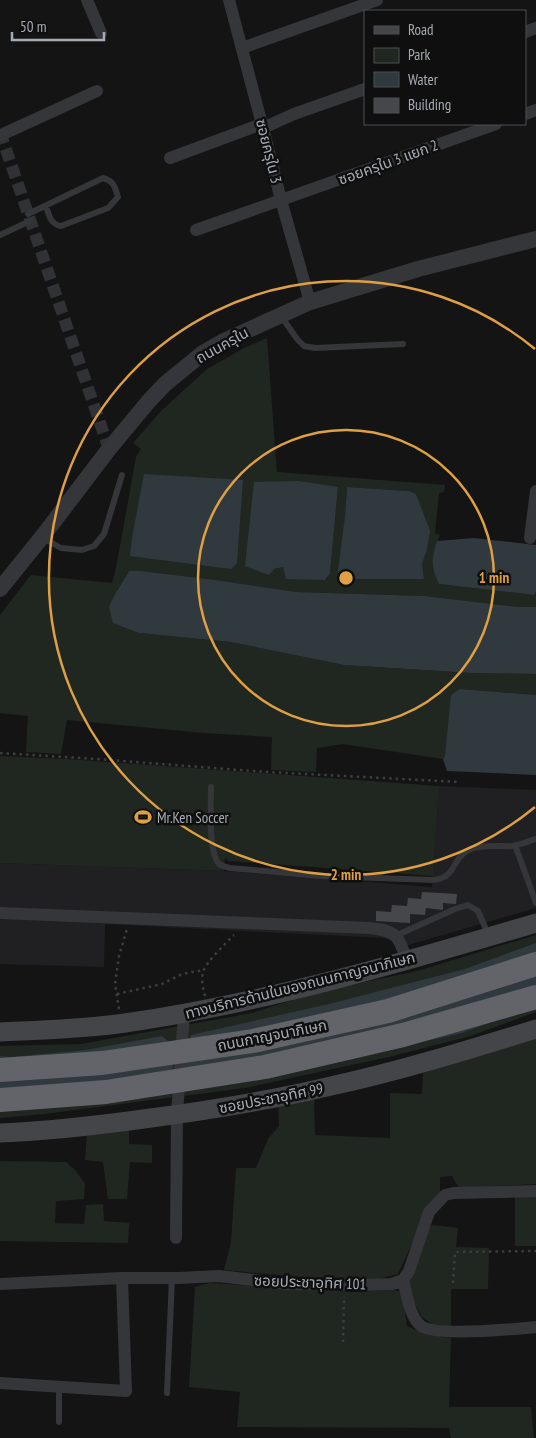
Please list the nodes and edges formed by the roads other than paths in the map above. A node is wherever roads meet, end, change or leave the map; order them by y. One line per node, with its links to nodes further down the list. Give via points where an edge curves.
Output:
1 (87, 0): 4 (street)
2 (229, 0): 5 (street, ซอยครุใน 3)
3 (377, 0): 5 (street)
4 (101, 33)
5 (242, 48): 9 (street, ซอยครุใน 3)
6 (364, 89): 9 (street)
7 (97, 91): 10 (street)
8 (493, 125): 12 (street, ซอยครุใน 3 แยก 2)
9 (263, 126): 11 (street); 12 (street, ซอยครุใน 3)
10 (1, 135)
11 (170, 158)
12 (281, 200): 14 (street, ซอยครุใน 3 แยก 2); 17 (street, ซอยครุใน 3)
13 (46, 206): 13 (lane, via 103,178 114,184 118,197 108,208 61,226 51,220); 15 (lane)
14 (196, 230)
15 (0, 236)
16 (536, 239): 17 (street, ถนนครุใน, via 418,269)
17 (310, 302): 18 (street, ถนนครุใน)
18 (280, 316): 19 (lane, via 304,346); 22 (street, ถนนครุใน, via 203,353 166,384 109,449)
19 (403, 344)
20 (122, 475): 22 (lane, via 104,534 94,546 82,550 61,548)
21 (536, 491): 23 (street)
22 (42, 537): 24 (street, ถนนครุใน)
23 (530, 538)
24 (0, 589)
25 (211, 787): 27 (lane, via 215,858 220,865 230,868 321,876 434,880 449,875 464,853 473,847)
26 (536, 839): 27 (lane)
27 (515, 845): 28 (lane)
28 (536, 903)
29 (0, 913): 31 (street, via 370,928 390,931)
30 (536, 922): 32 (main road, ทางบริการด้านในของถนนกาญจนาภิเษก)
31 (395, 936): 32 (lane, via 468,905 478,911); 33 (street)
32 (489, 936): 33 (main road, ทางบริการด้านในของถนนกาญจนาภิเษก)
33 (407, 961): 36 (main road, ทางบริการด้านในของถนนกาญจนาภิเษก, via 251,1001)
34 (536, 964): 39 (highway, ถนนกาญจนาภิเษก, bridge, via 388,1011 253,1041 102,1063)
35 (536, 996): 40 (highway, ถนนกาญจนาภิเษก, bridge, via 403,1035 265,1067 106,1092)
36 (184, 1014): 38 (main road, ทางบริการด้านในของถนนกาญจนาภิเษก, via 122,1024); 41 (street)
37 (536, 1029): 41 (main road, ซอยประชาอุทิศ 99, via 330,1087)
38 (0, 1032)
39 (0, 1070)
40 (0, 1100)
41 (177, 1114): 42 (main road, ซอยประชาอุทิศ 99); 44 (street)
42 (0, 1133)
43 (536, 1191): 47 (street, via 445,1195 429,1212)
44 (176, 1238)
45 (122, 1278): 46 (street, ซอยประชาอุทิศ 101); 48 (street, ซอยประชาอุทิศ 101); 51 (street, via 126,1391)
46 (172, 1278): 47 (street, ซอยประชาอุทิศ 101, via 219,1276 287,1284 344,1285 392,1284); 52 (lane)
47 (403, 1280): 49 (street, via 413,1315 428,1330 472,1332)
48 (0, 1284)
49 (536, 1327)
50 (0, 1383): 51 (street)
51 (59, 1386): 53 (lane)
52 (167, 1393)
53 (59, 1422)

